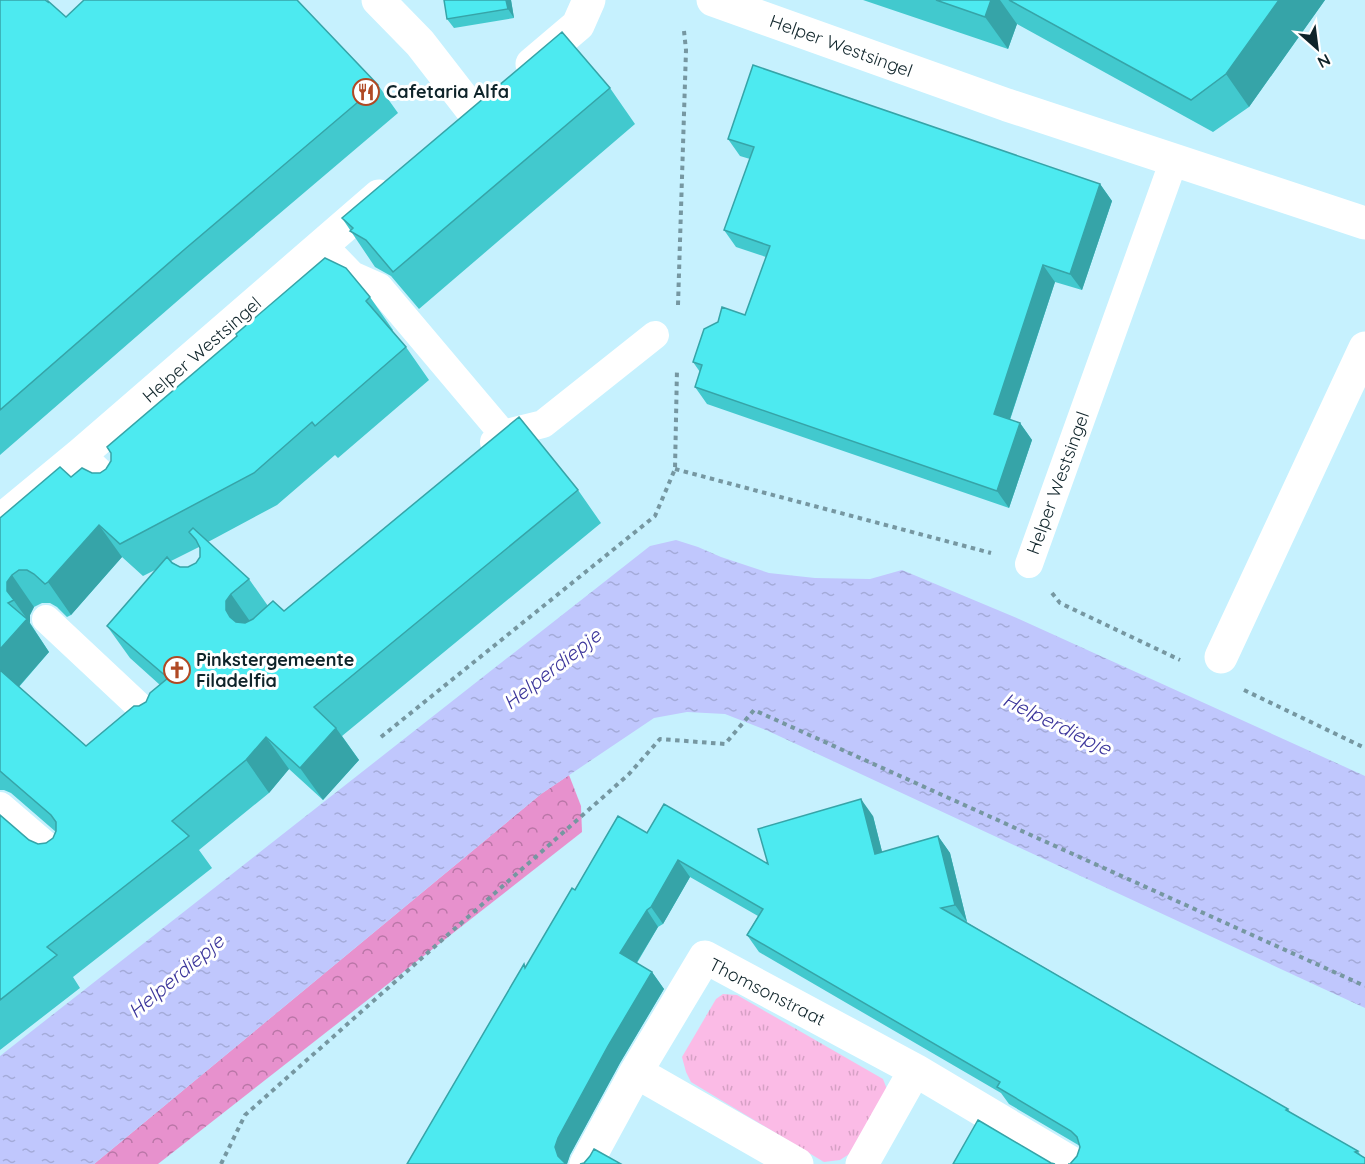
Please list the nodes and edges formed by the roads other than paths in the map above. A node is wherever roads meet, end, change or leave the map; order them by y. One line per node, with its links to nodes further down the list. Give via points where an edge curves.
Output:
1 (589, 0): 3 (street, via 578,25 466,121 420,43)
2 (713, 0): 4 (street, Helper Westsingel)
3 (388, 3)
4 (1174, 160): 6 (street, Helper Westsingel); 15 (lane, Helper Westsingel)
5 (404, 176): 7 (street, Helper Westsingel)
6 (1365, 223)
7 (323, 245): 10 (lane, via 352,275 379,287); 11 (street, Helper Westsingel)
8 (655, 335): 10 (lane, via 543,424)
9 (1365, 348): 17 (street)
10 (503, 434): 12 (lane)
11 (81, 454): 13 (lane); 14 (street, Helper Westsingel)
12 (476, 457)
13 (117, 490)
14 (0, 521)
15 (1029, 564)
16 (46, 619): 18 (lane)
17 (1221, 657)
18 (157, 723)
19 (0, 806): 20 (lane)
20 (63, 860)
21 (915, 1070): 22 (street, Thomsonstraat, via 705,957); 25 (street); 26 (street, Thomsonstraat)
22 (636, 1072): 23 (street, Thomsonstraat); 24 (street)
23 (586, 1164)
24 (797, 1164)
25 (862, 1164)
26 (1073, 1164)

